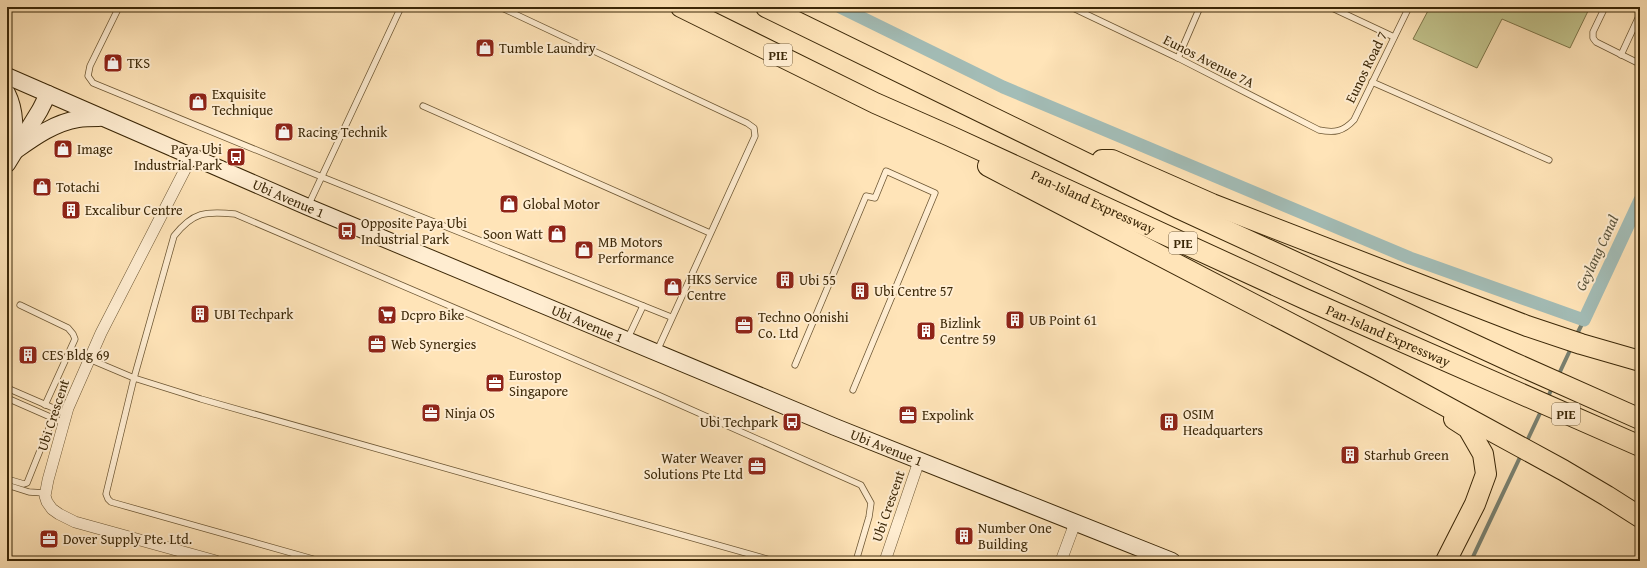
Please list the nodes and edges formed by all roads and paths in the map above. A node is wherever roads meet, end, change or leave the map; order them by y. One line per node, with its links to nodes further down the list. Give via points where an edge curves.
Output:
1 (119, 7): 28 (lane, via 90,66 88,76 93,83)
2 (401, 7): 28 (lane)
3 (500, 7): 30 (lane, via 754,128 755,136)
4 (681, 7): 20 (highway, Pan-Island Expressway / PIE)
5 (766, 7): 27 (highway, Pan-Island Expressway / PIE)
6 (1071, 7): 14 (lane, Eunos Avenue 7A)
7 (1200, 7): 14 (lane)
8 (1330, 7): 12 (lane)
9 (1409, 7): 12 (lane, Eunos Road 7)
10 (1605, 7): 13 (lane, via 1592,32 1593,38)
11 (1640, 14): 13 (lane)
12 (1394, 37): 17 (lane, Eunos Road 7)
13 (1621, 55): 15 (lane)
14 (1178, 58): 23 (lane, Eunos Avenue 7A, via 1319,130)
15 (1640, 64)
16 (7, 76): 19 (street, Ubi Avenue 1)
17 (1372, 82): 23 (lane, Eunos Road 7, via 1354,120); 26 (lane)
18 (7, 94): 25 (street, via 12,104 15,131)
19 (48, 94): 22 (street, Ubi Avenue 1); 25 (street)
20 (875, 103): 39 (highway, via 1020,184); 48 (highway, Pan-Island Expressway / PIE, via 1305,299)
21 (423, 106): 30 (lane)
22 (103, 118): 24 (street, Ubi Avenue 1); 25 (street, via 78,119 59,124 34,138)
23 (1338, 132)
24 (192, 156): 29 (street, Ubi Avenue 1); 36 (street, Ubi Crescent)
25 (10, 159)
26 (1549, 160)
27 (1084, 161): 37 (highway, via 1112,160 1212,204 1463,302 1574,342); 47 (highway, Pan-Island Expressway / PIE, via 1187,212)
28 (322, 177): 29 (lane); 32 (lane)
29 (308, 207): 34 (street, Ubi Avenue 1)
30 (710, 233): 33 (lane)
31 (20, 305): 44 (lane, via 68,328 75,339)
32 (643, 306): 33 (lane); 34 (lane)
33 (671, 317): 35 (lane)
34 (627, 340): 35 (street, Ubi Avenue 1)
35 (657, 351): 49 (street, Ubi Avenue 1)
36 (89, 359): 40 (lane); 46 (street, Ubi Crescent)
37 (1640, 360)
38 (795, 365): 42 (lane, via 866,196 875,198 886,171 935,193)
39 (1376, 368): 53 (highway, via 1607,496); 62 (highway, via 1468,428 1483,454 1486,474 1475,504)
40 (134, 378): 56 (lane, via 106,494 108,500); 57 (lane); 58 (lane, via 174,236 183,224 194,217 212,212 235,214 861,485 871,503)
41 (7, 388): 44 (lane)
42 (853, 390)
43 (7, 398): 45 (lane)
44 (45, 405): 46 (lane)
45 (53, 418): 46 (lane); 50 (lane, via 27,483)
46 (65, 418): 52 (street, Ubi Crescent)
47 (1640, 419)
48 (1640, 446)
49 (919, 461): 54 (street, Ubi Avenue 1); 59 (street, Ubi Crescent)
50 (7, 479)
51 (7, 485): 52 (lane, via 29,492)
52 (46, 492): 55 (street, via 47,502 52,509 75,522)
53 (1639, 518)
54 (1075, 523): 60 (street); 61 (street, Ubi Avenue 1)
55 (216, 561)
56 (320, 561)
57 (774, 561)
58 (856, 561)
59 (885, 561)
60 (1061, 561)
61 (1172, 561)
62 (1446, 561)

